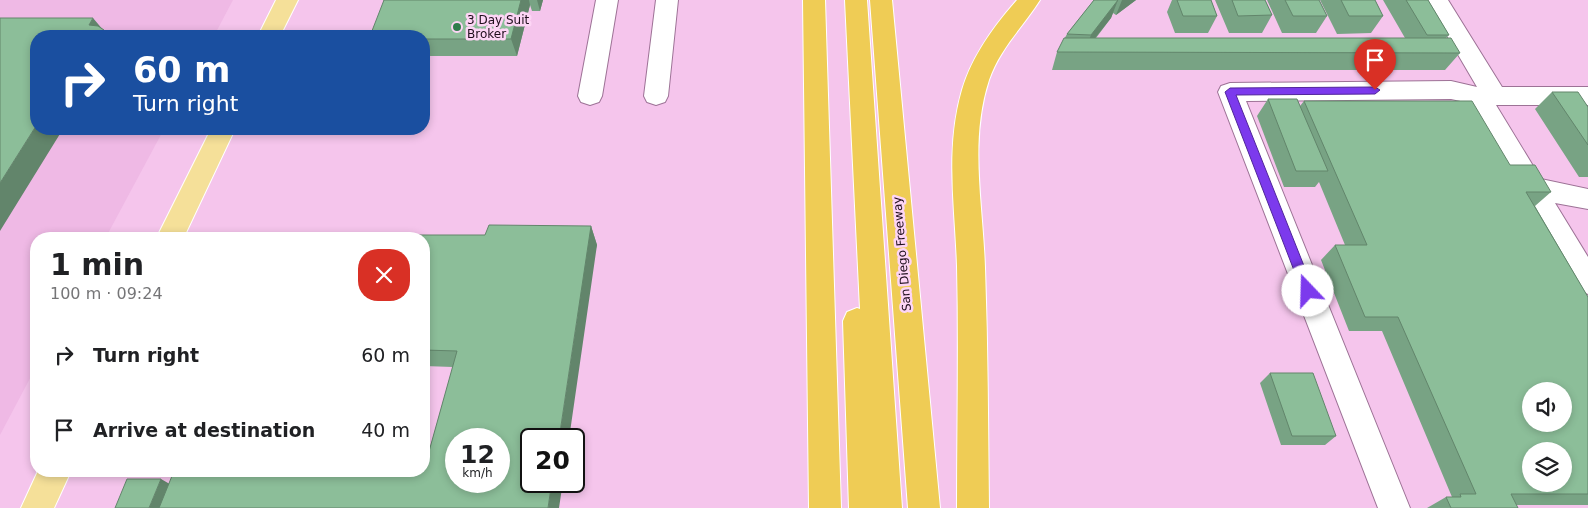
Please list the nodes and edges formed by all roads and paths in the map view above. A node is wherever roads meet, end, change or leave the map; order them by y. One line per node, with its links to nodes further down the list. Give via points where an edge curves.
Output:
1 (287, 0): 10 (main road)
2 (607, 0): 11 (lane)
3 (668, 0): 12 (lane)
4 (814, 0): 23 (highway)
5 (841, 0): 24 (highway, via 848,86)
6 (856, 0): 25 (highway)
7 (881, 0): 26 (highway, San Diego Freeway)
8 (1029, 0): 27 (highway, via 1006,28 984,64 974,87 968,116 964,183 970,265)
9 (1437, 0): 13 (lane)
10 (272, 30)
11 (590, 96)
12 (656, 96)
13 (1486, 96): 14 (lane); 17 (lane); 28 (lane, via 1452,90 1230,92)
14 (1577, 96): 15 (lane)
15 (1583, 121)
16 (220, 135): 19 (main road)
17 (1533, 188): 18 (lane); 20 (lane)
18 (1588, 199)
19 (172, 232)
20 (1588, 282)
21 (52, 477): 22 (main road)
22 (37, 508)
23 (825, 508)
24 (865, 508)
25 (886, 508)
26 (924, 508)
27 (973, 508)
28 (1394, 508)

